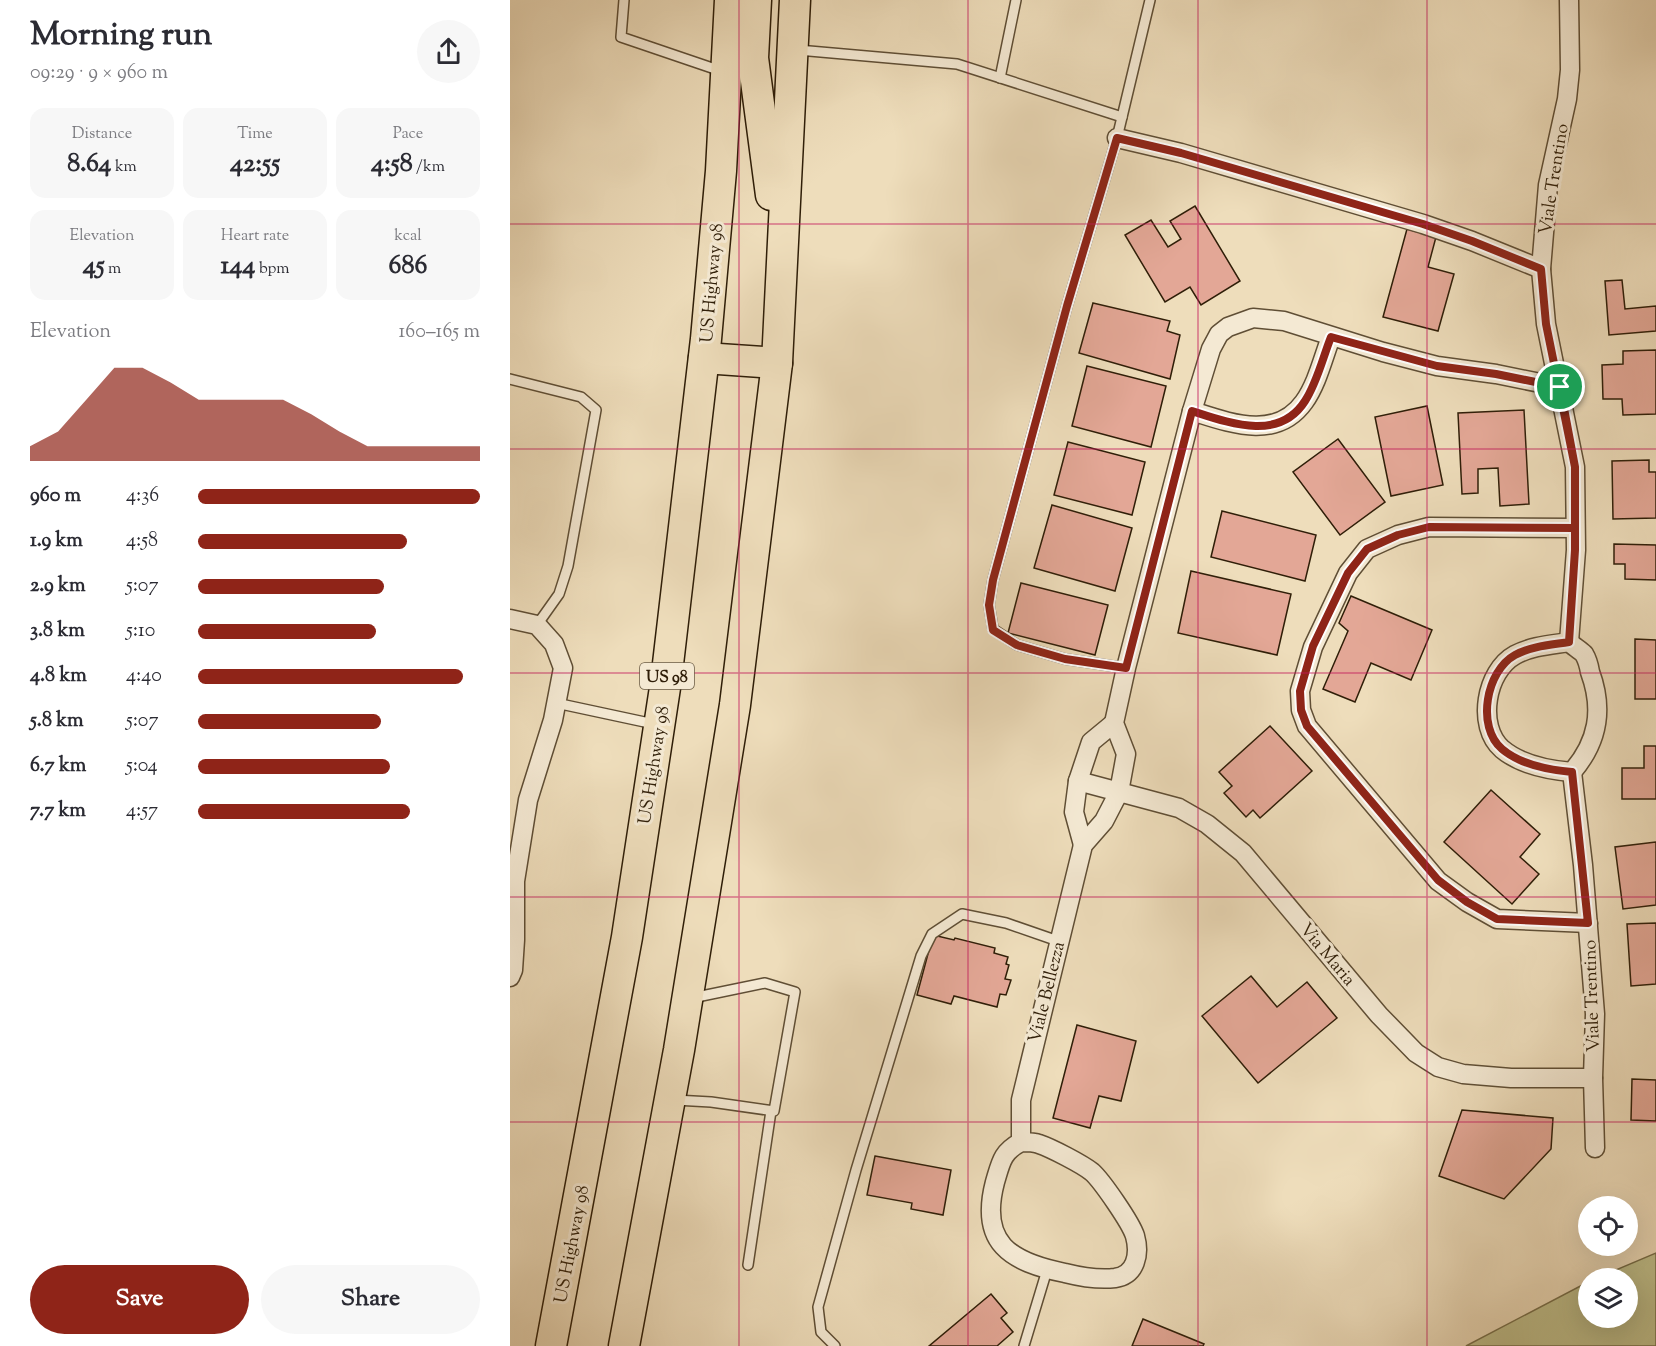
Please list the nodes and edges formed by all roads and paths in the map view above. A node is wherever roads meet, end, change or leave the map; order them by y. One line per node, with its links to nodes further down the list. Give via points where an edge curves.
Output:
1 (624, 0): 9 (lane, via 621,38)
2 (730, 0): 9 (main road, US Highway 98 / US 98)
3 (756, 0): 14 (main road, via 753,58)
4 (795, 0): 8 (main road)
5 (1016, 0): 10 (lane)
6 (1150, 0): 11 (lane)
7 (1569, 0): 13 (street, Viale Trentino, via 1567,99 1548,185)
8 (792, 50): 10 (lane, via 957,64); 14 (main road)
9 (726, 72): 16 (main road, US Highway 98 / US 98)
10 (1000, 78): 11 (lane)
11 (1122, 117): 12 (lane)
12 (1117, 138): 13 (street, via 1423,224); 25 (lane, via 1067,306 989,605 993,630 1017,645 1065,659)
13 (1541, 269): 19 (street, Viale Trentino, via 1546,324)
14 (781, 276): 17 (main road)
15 (1331, 337): 19 (street, via 1437,366); 20 (street, via 1306,401 1280,423 1256,427 1232,424); 20 (street, via 1274,320 1253,318 1228,327 1211,349)
16 (704, 358): 17 (main road); 28 (main road, US Highway 98 / US 98)
17 (777, 363): 37 (main road, via 735,705)
18 (510, 379): 23 (lane, via 581,397 596,410 568,566 559,594)
19 (1560, 387): 21 (street, Viale Trentino, via 1575,467)
20 (1192, 411): 25 (street)
21 (1575, 528): 24 (street, Viale Trentino); 34 (street, via 1429,527 1367,549 1348,573 1331,606 1313,646 1300,691 1307,726 1438,880 1497,919)
22 (510, 619): 23 (street)
23 (537, 625): 26 (street, via 554,644 563,668)
24 (1569, 642): 29 (street, via 1584,655 1599,706 1595,733 1585,758); 29 (street, via 1534,647 1513,656 1496,673 1485,707 1490,730 1501,748 1551,771)
25 (1126, 668): 27 (street)
26 (556, 704): 28 (lane); 33 (street, via 528,800)
27 (1114, 723): 30 (street, Viale Bellezza, via 1091,742); 31 (street, Viale Bellezza, via 1126,754)
28 (660, 725): 45 (main road, US Highway 98 / US 98, via 627,937)
29 (1572, 772): 34 (street, Viale Trentino)
30 (1078, 781): 31 (street, Via Maria); 32 (street, Viale Bellezza, via 1074,812)
31 (1119, 792): 32 (street, Viale Bellezza, via 1104,821); 38 (street, Via Maria, via 1179,808 1207,824 1243,853 1378,1015 1416,1053 1438,1067 1463,1074 1511,1078)
32 (1083, 845): 35 (street, Viale Bellezza)
33 (513, 881): 36 (street, via 515,940)
34 (1588, 923): 38 (street, Viale Trentino, via 1595,1014)
35 (1058, 941): 41 (street, Viale Bellezza, via 1021,1100); 47 (lane, via 1006,923 963,914 932,934 921,956 818,1307 821,1332)
36 (510, 977)
37 (687, 999): 39 (main road); 40 (lane, via 765,983 795,992 774,1112)
38 (1593, 1078): 42 (street, Viale Trentino)
39 (669, 1100): 40 (lane); 46 (main road)
40 (771, 1111): 43 (lane)
41 (1021, 1142): 44 (street, via 1003,1156 994,1185 992,1228 1002,1247 1018,1259); 44 (street, via 1038,1143 1091,1171 1106,1187 1135,1235 1138,1257 1131,1271 1117,1278 1090,1278)
42 (1595, 1148)
43 (748, 1265)
44 (1047, 1270): 48 (lane)
45 (551, 1346)
46 (624, 1346)
47 (835, 1346)
48 (1024, 1346)

